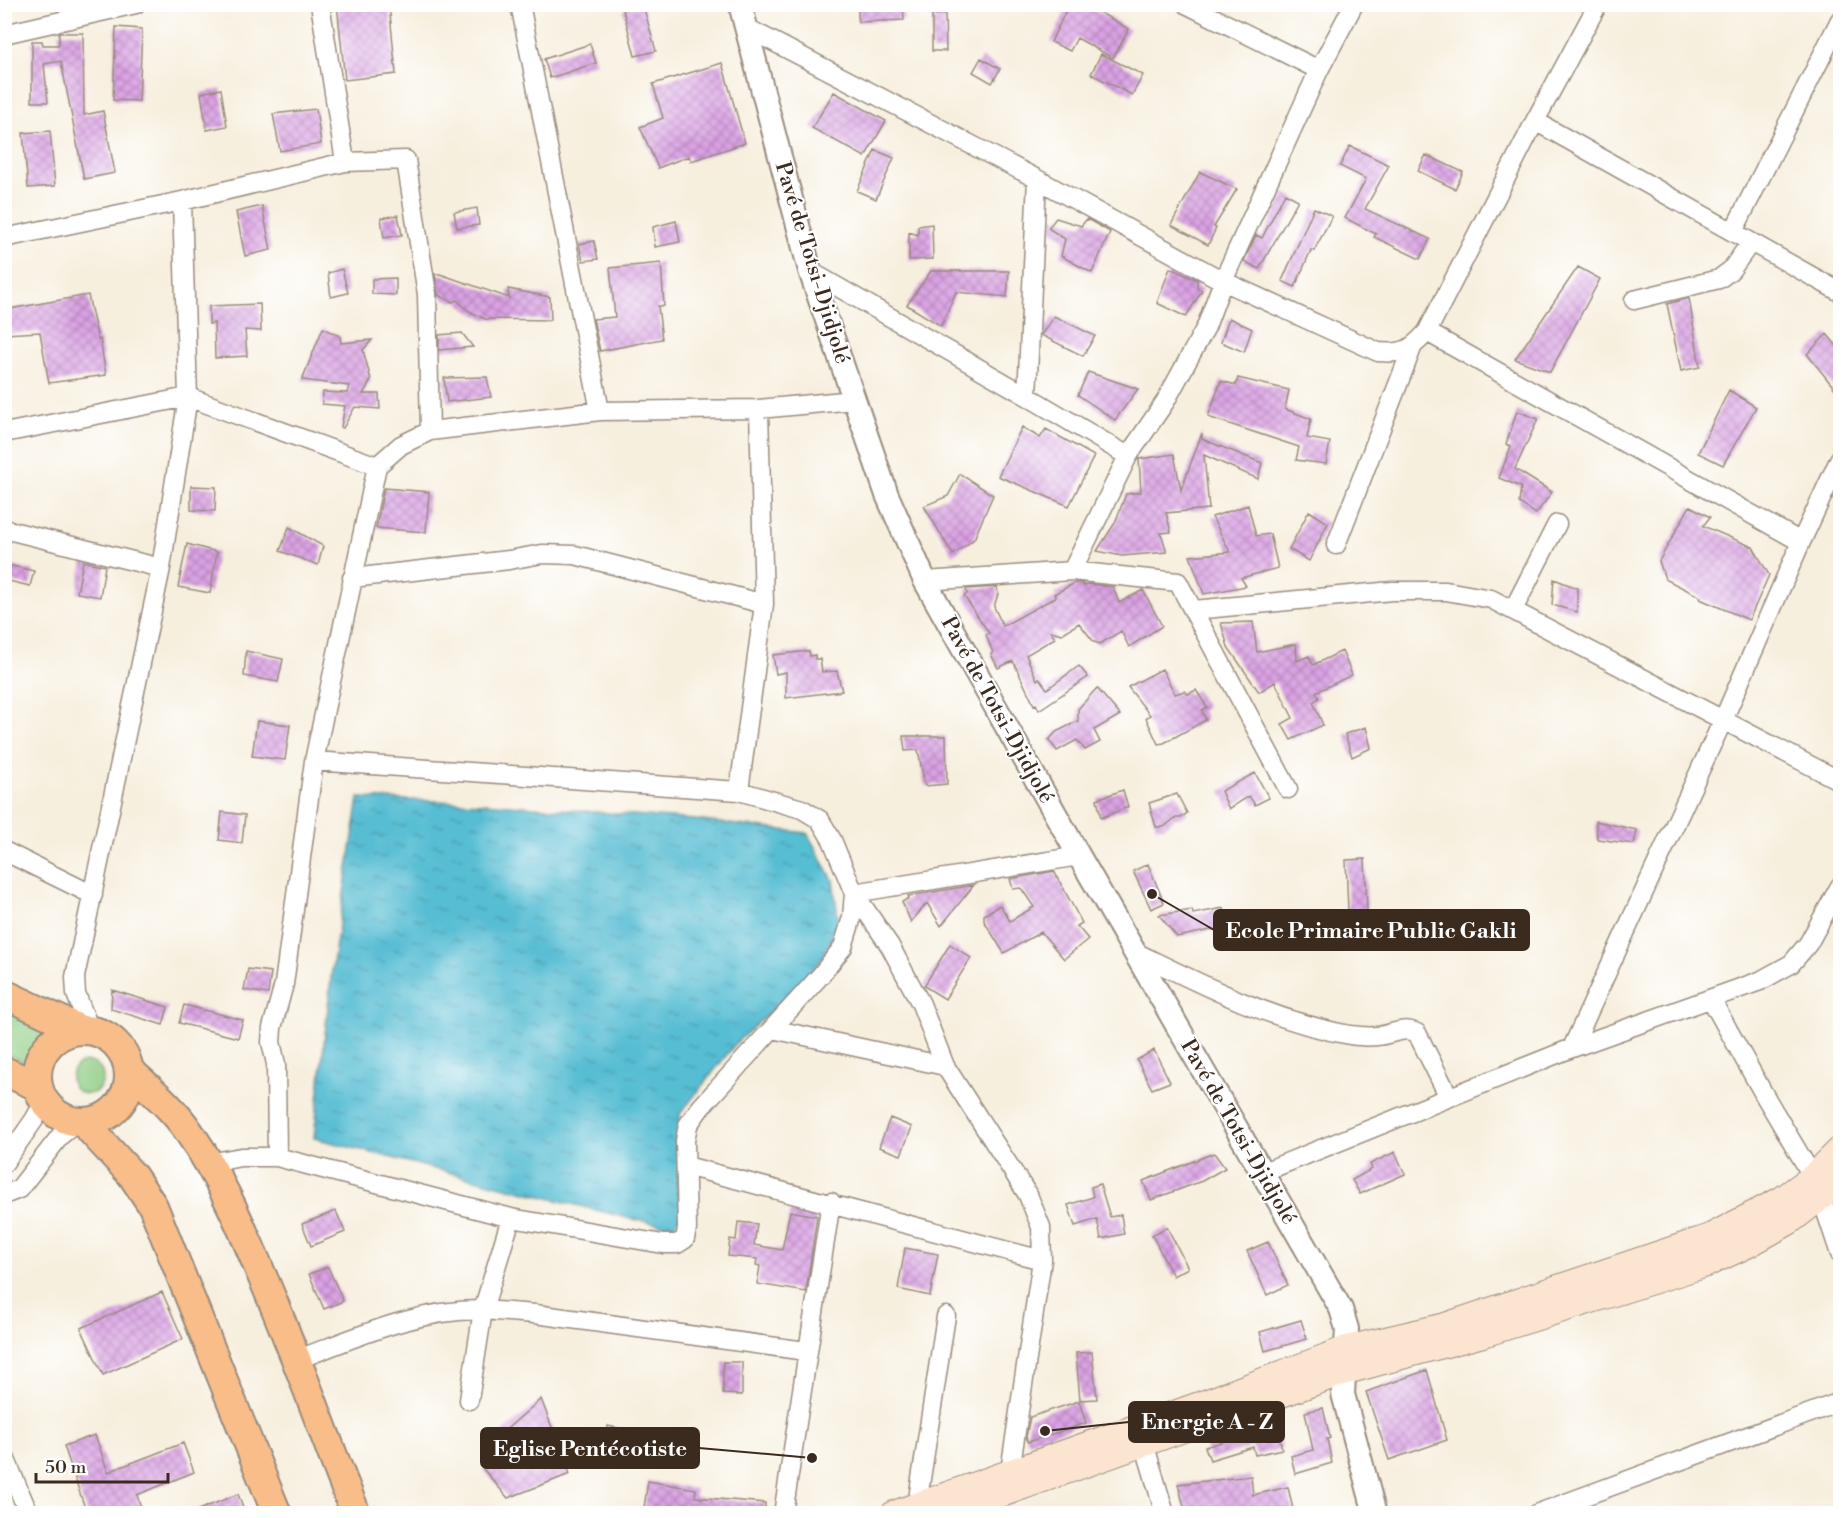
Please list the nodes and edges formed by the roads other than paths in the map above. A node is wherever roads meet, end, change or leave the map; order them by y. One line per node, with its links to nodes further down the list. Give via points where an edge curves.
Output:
1 (136, 4): 10 (street)
2 (320, 4): 13 (street)
3 (520, 4): 29 (street)
4 (740, 4): 8 (street, Pavé de Totsi-Djidjolé)
5 (1186, 4): 11 (street)
6 (1354, 4): 11 (street)
7 (1598, 4): 12 (street)
8 (747, 28): 14 (street); 19 (street, Pavé de Totsi-Djidjolé)
9 (1838, 32): 16 (street)
10 (4, 34)
11 (1319, 70): 20 (street)
12 (1535, 121): 16 (street); 23 (street)
13 (345, 162): 15 (street); 30 (street, via 406,160 427,294)
14 (1037, 179): 20 (street); 25 (street)
15 (182, 201): 17 (street); 26 (street)
16 (1733, 232): 18 (street)
17 (4, 238)
18 (1751, 242): 21 (street); 22 (street, via 1731,270 1719,279)
19 (810, 271): 25 (street); 27 (street, Pavé de Totsi-Djidjolé)
20 (1223, 281): 24 (street, via 1378,352 1396,354); 32 (street, via 1206,327 1165,402)
21 (1840, 292)
22 (1635, 300)
23 (1426, 332): 24 (street); 37 (street)
24 (1412, 348): 38 (street)
25 (1027, 396): 32 (street)
26 (188, 397): 31 (street); 34 (street); 39 (street)
27 (854, 400): 28 (street); 42 (street, Pavé de Totsi-Djidjolé, via 887,495)
28 (759, 409): 29 (street); 43 (street)
29 (600, 411): 30 (street)
30 (430, 431): 34 (street, via 401,445)
31 (4, 433)
32 (1128, 456): 40 (street)
33 (1840, 458): 37 (street)
34 (377, 466): 41 (street)
35 (1557, 524): 45 (street)
36 (4, 529): 39 (street)
37 (1802, 542): 46 (street)
38 (1336, 544)
39 (161, 568): 55 (street)
40 (1072, 572): 42 (street); 44 (street, via 1179,582)
41 (352, 578): 43 (street, via 542,554 575,555); 47 (street)
42 (925, 580): 52 (street, Pavé de Totsi-Djidjolé)
43 (764, 604): 50 (street)
44 (1194, 610): 45 (street, via 1392,591 1446,591 1491,599); 49 (street)
45 (1512, 610): 46 (street)
46 (1724, 718): 48 (street); 61 (street)
47 (314, 762): 50 (street); 69 (street, via 284,984 271,1035 276,1064)
48 (1840, 781)
49 (1288, 789)
50 (739, 791): 54 (street, via 802,808 820,820)
51 (4, 851): 55 (street)
52 (1079, 856): 54 (street); 56 (street, Pavé de Totsi-Djidjolé)
53 (1840, 886): 58 (street, via 1809,944 1791,964 1760,981)
54 (854, 893): 59 (street, via 843,947); 62 (street, via 890,946 921,1004)
55 (93, 895): 60 (street, via 75,977)
56 (1133, 951): 66 (street, via 1228,997 1290,1021 1352,1035 1377,1036 1408,1029 1417,1033); 73 (street, Pavé de Totsi-Djidjolé)
57 (4, 994): 60 (main road)
58 (1711, 999): 61 (street); 75 (street)
59 (772, 1029): 62 (street); 72 (street, via 688,1125)
60 (85, 1030): 63 (main road, via 104,1035 116,1044); 65 (main road, via 65,1033 42,1053 37,1067)
61 (1572, 1048): 66 (street)
62 (945, 1066): 80 (street, via 1028,1195 1041,1227)
63 (129, 1070): 67 (main road, via 129,1086 113,1112 99,1120); 71 (main road, via 166,1103)
64 (4, 1071): 65 (main road)
65 (41, 1094): 67 (main road, via 52,1112); 70 (street)
66 (1449, 1097): 73 (street)
67 (81, 1122): 76 (street, via 61,1136 19,1189); 95 (main road, via 132,1175 153,1206)
68 (1840, 1150): 75 (main road)
69 (277, 1157): 71 (street, via 241,1157); 78 (street)
70 (4, 1163)
71 (208, 1163): 84 (main road, via 236,1215)
72 (686, 1166): 77 (street); 78 (street, via 687,1229 685,1239 677,1244)
73 (1261, 1173): 85 (street, Pavé de Totsi-Djidjolé, via 1341,1310 1347,1329)
74 (1840, 1178): 75 (main road)
75 (1817, 1187): 79 (street); 85 (main road, via 1781,1200 1710,1237)
76 (4, 1195)
77 (831, 1202): 80 (street); 83 (street)
78 (511, 1218): 81 (street)
79 (1840, 1254)
80 (1042, 1260): 90 (street)
81 (483, 1310): 83 (street, via 547,1315); 84 (street, via 442,1312 389,1325); 86 (street)
82 (946, 1316): 92 (street)
83 (806, 1351): 97 (street)
84 (296, 1360): 96 (main road)
85 (1345, 1360): 88 (main road); 90 (main road, via 1208,1402); 100 (street, Pavé de Totsi-Djidjolé, via 1343,1394)
86 (469, 1400)
87 (1840, 1402): 93 (street)
88 (1144, 1443): 98 (main road); 99 (street)
89 (4, 1455): 91 (street)
90 (1010, 1471): 92 (main road)
91 (10, 1486): 94 (street)
92 (905, 1509)
93 (1545, 1512)
94 (29, 1514)
95 (277, 1514)
96 (356, 1514)
97 (783, 1514)
98 (945, 1514)
99 (1165, 1514)
100 (1375, 1514)

